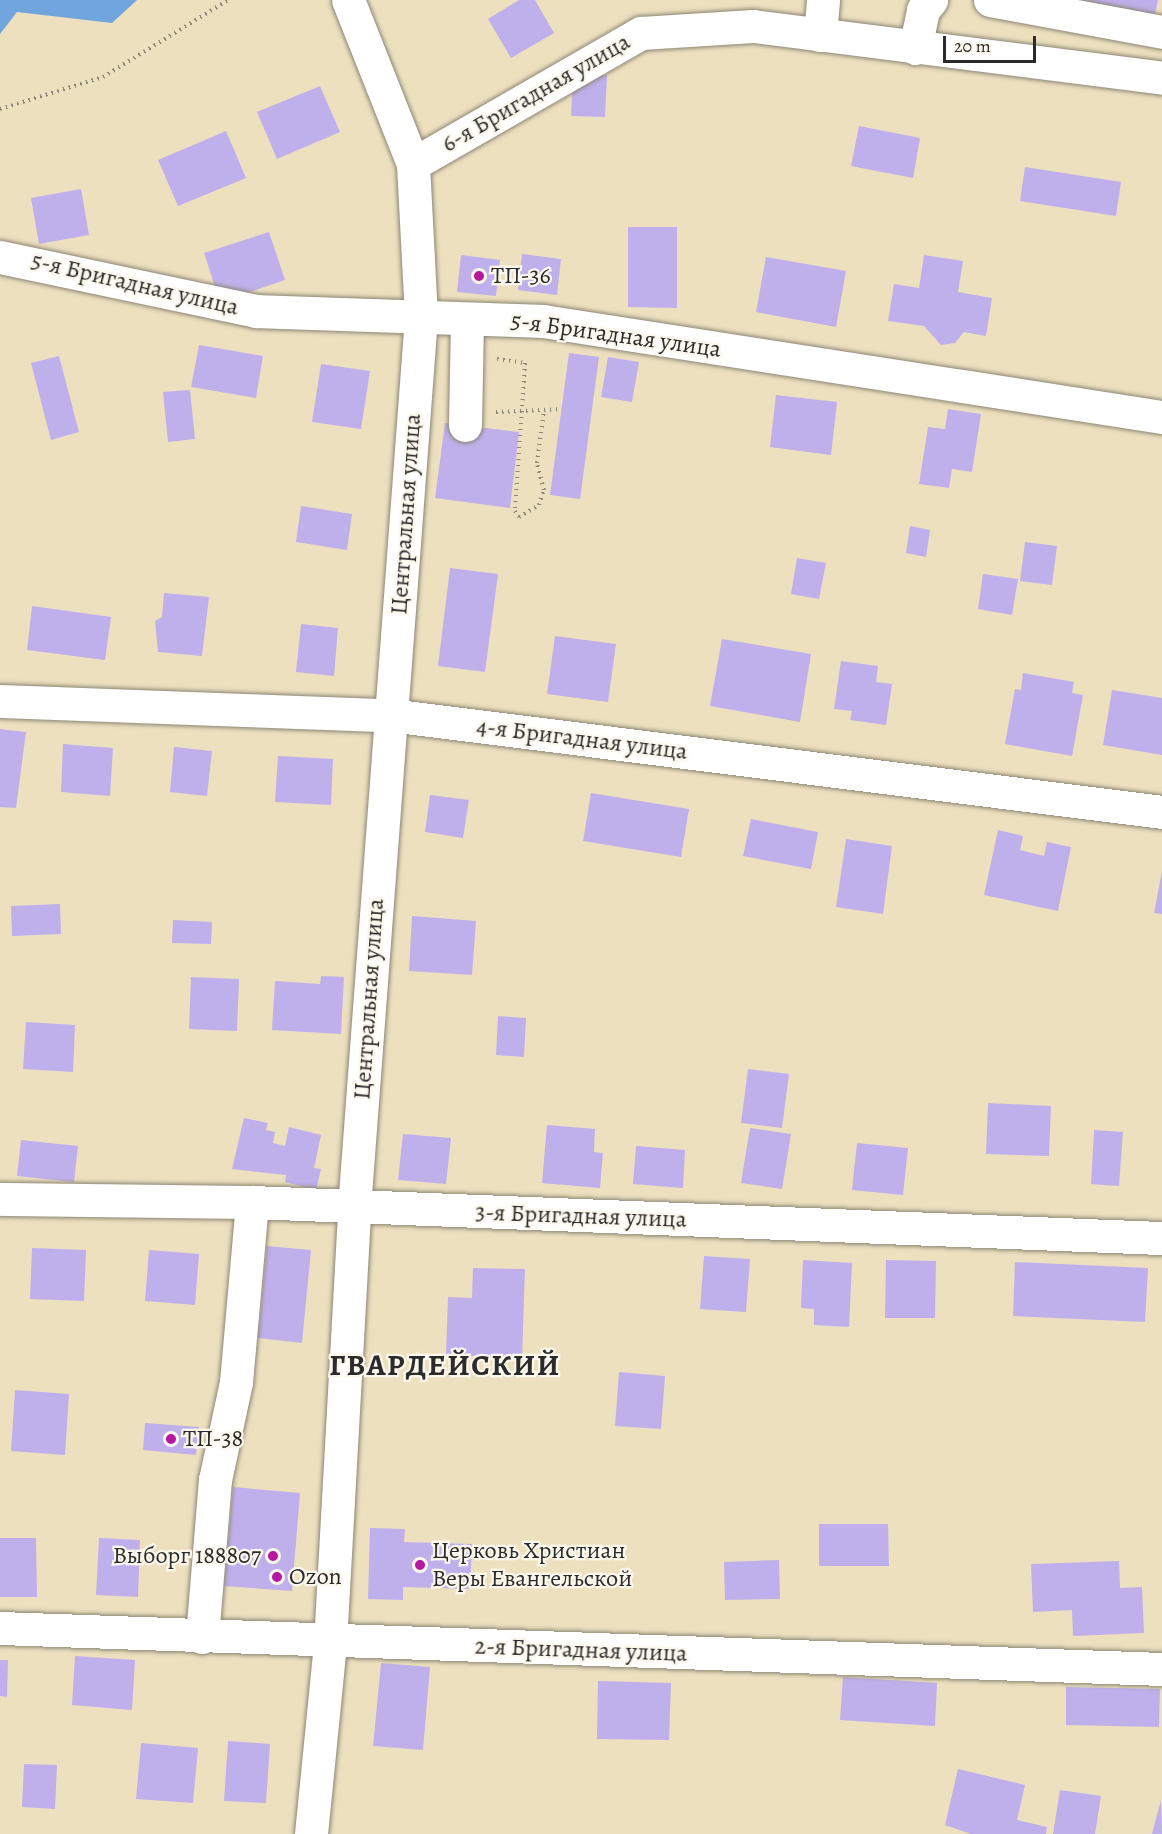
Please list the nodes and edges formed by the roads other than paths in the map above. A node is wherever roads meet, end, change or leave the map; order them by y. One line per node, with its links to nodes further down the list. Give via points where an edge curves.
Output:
1 (348, 0): 9 (street, Центральная улица)
2 (823, 0): 6 (street)
3 (931, 0): 7 (street, via 923,10)
4 (990, 0): 5 (street)
5 (1162, 32)
6 (820, 35): 7 (street, 6-я Бригадная улица); 9 (street, 6-я Бригадная улица, via 753,26 641,33)
7 (915, 48): 8 (street, 6-я Бригадная улица)
8 (1162, 78)
9 (413, 164): 11 (street, Центральная улица)
10 (0, 257): 11 (street, 5-я Бригадная улица, via 256,311)
11 (421, 317): 12 (street, 5-я Бригадная улица); 16 (street, Центральная улица)
12 (467, 318): 13 (street, 5-я Бригадная улица, via 543,321); 14 (street)
13 (1162, 417)
14 (465, 420)
15 (0, 701): 16 (street, 4-я Бригадная улица)
16 (390, 715): 17 (street, 4-я Бригадная улица); 20 (street, Центральная улица)
17 (1162, 812)
18 (0, 1198): 19 (street, 3-я Бригадная улица)
19 (252, 1202): 20 (street, 3-я Бригадная улица); 23 (street, via 236,1382 215,1480)
20 (354, 1208): 21 (street, 3-я Бригадная улица); 24 (street, Центральная улица)
21 (1162, 1238)
22 (0, 1628): 23 (street, 2-я Бригадная улица)
23 (202, 1637): 24 (street, 2-я Бригадная улица)
24 (330, 1643): 25 (street, 2-я Бригадная улица); 26 (street, Центральная улица)
25 (1162, 1669)
26 (311, 1834)

